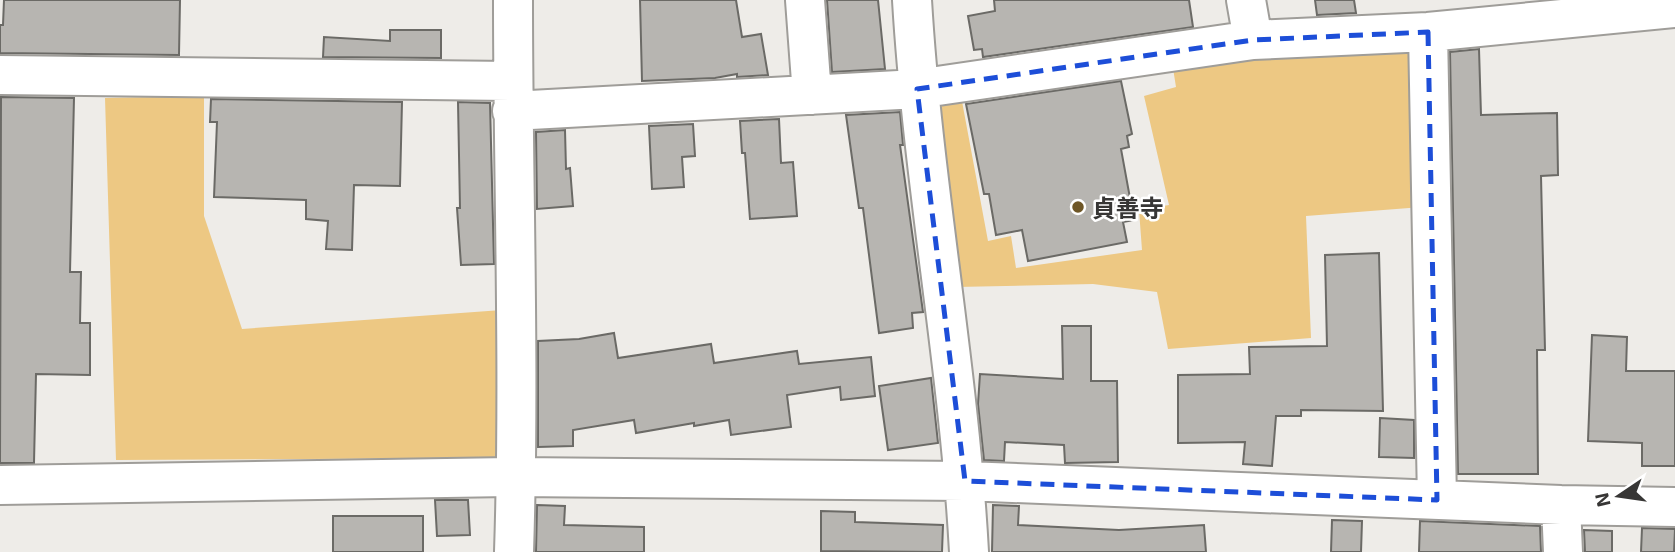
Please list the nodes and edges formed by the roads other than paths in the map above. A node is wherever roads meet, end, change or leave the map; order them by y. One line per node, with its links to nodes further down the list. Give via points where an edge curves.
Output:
1 (513, 0): 11 (street)
2 (805, 0): 10 (street)
3 (912, 0): 9 (street)
4 (1246, 0): 7 (street)
5 (1675, 8): 6 (street)
6 (1428, 32): 7 (street); 15 (street)
7 (1253, 40): 9 (street)
8 (0, 75): 11 (street)
9 (918, 89): 10 (street); 13 (street)
10 (812, 95): 11 (street)
11 (512, 96): 12 (street)
12 (516, 477): 13 (street); 14 (street); 18 (street)
13 (965, 481): 15 (street); 19 (street)
14 (0, 485)
15 (1437, 500): 16 (street)
16 (1561, 505): 17 (street); 20 (street)
17 (1675, 507)
18 (514, 552)
19 (969, 552)
20 (1563, 552)

